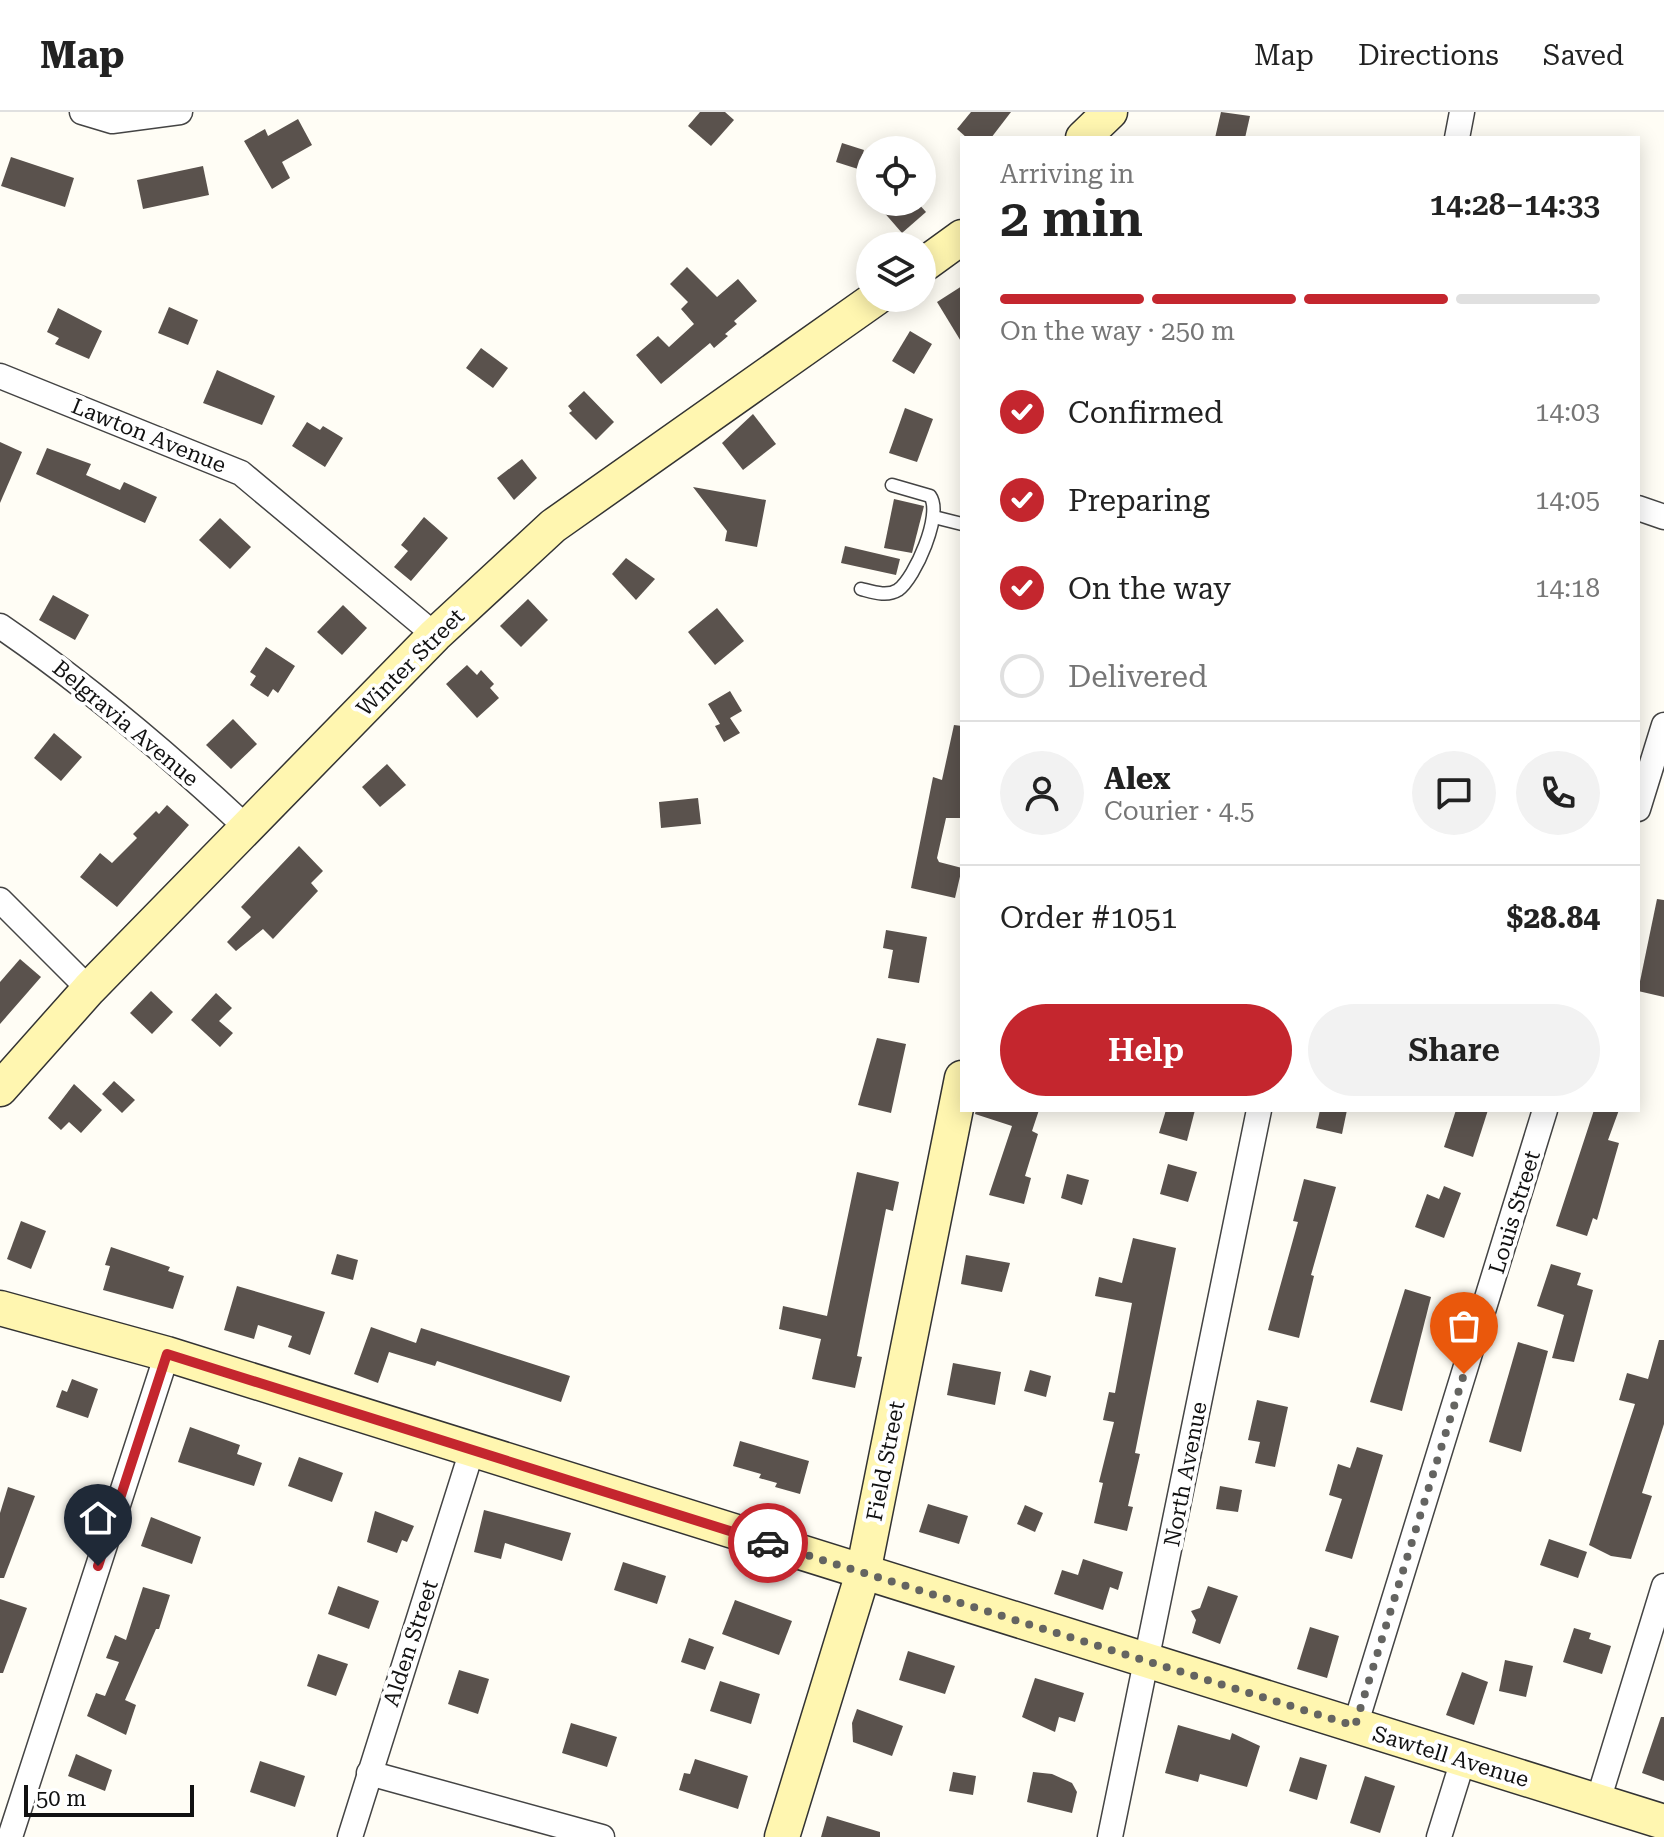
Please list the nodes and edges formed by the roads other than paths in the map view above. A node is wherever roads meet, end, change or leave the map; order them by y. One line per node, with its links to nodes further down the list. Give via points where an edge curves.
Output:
1 (82, 112): 2 (street, via 112,121)
2 (180, 112)
3 (1462, 112): 4 (street)
4 (1457, 136)
5 (960, 238): 6 (street)
6 (936, 256)
7 (856, 312): 16 (street, Winter Street, via 553,526)
8 (0, 376): 16 (street, Lawton Avenue, via 241,473)
9 (892, 485): 11 (lane, via 925,492 934,500)
10 (1640, 509): 12 (street)
11 (934, 517): 13 (lane); 14 (lane, via 924,547 899,589 888,595)
12 (1664, 517)
13 (960, 524)
14 (861, 589)
15 (0, 626): 19 (street, Belgravia Avenue, via 53,662)
16 (435, 635): 19 (street, Winter Street)
17 (1664, 725): 18 (street)
18 (1640, 803)
19 (246, 827): 21 (street, Winter Street)
20 (0, 900): 21 (street)
21 (89, 989): 23 (street, Winter Street)
22 (960, 1088): 29 (street, Field Street)
23 (0, 1089)
24 (1259, 1112): 31 (street, North Avenue)
25 (1544, 1112): 32 (street, Louis Street)
26 (0, 1308): 27 (street, Sawtell Avenue)
27 (167, 1354): 28 (street, Sawtell Avenue); 37 (street)
28 (472, 1450): 29 (street, Sawtell Avenue); 34 (street, Alden Street)
29 (863, 1573): 31 (street, Sawtell Avenue); 40 (street, Field Street)
30 (1664, 1586): 35 (street)
31 (1147, 1662): 32 (street, Sawtell Avenue); 41 (street, North Avenue)
32 (1355, 1726): 33 (street, Sawtell Avenue)
33 (1463, 1760): 35 (street, Sawtell Avenue); 42 (street)
34 (369, 1773): 38 (street, Alden Street); 39 (street)
35 (1598, 1801): 36 (street, Sawtell Avenue)
36 (1664, 1822)
37 (10, 1837)
38 (350, 1837)
39 (602, 1837)
40 (782, 1837)
41 (1110, 1837)
42 (1439, 1837)

